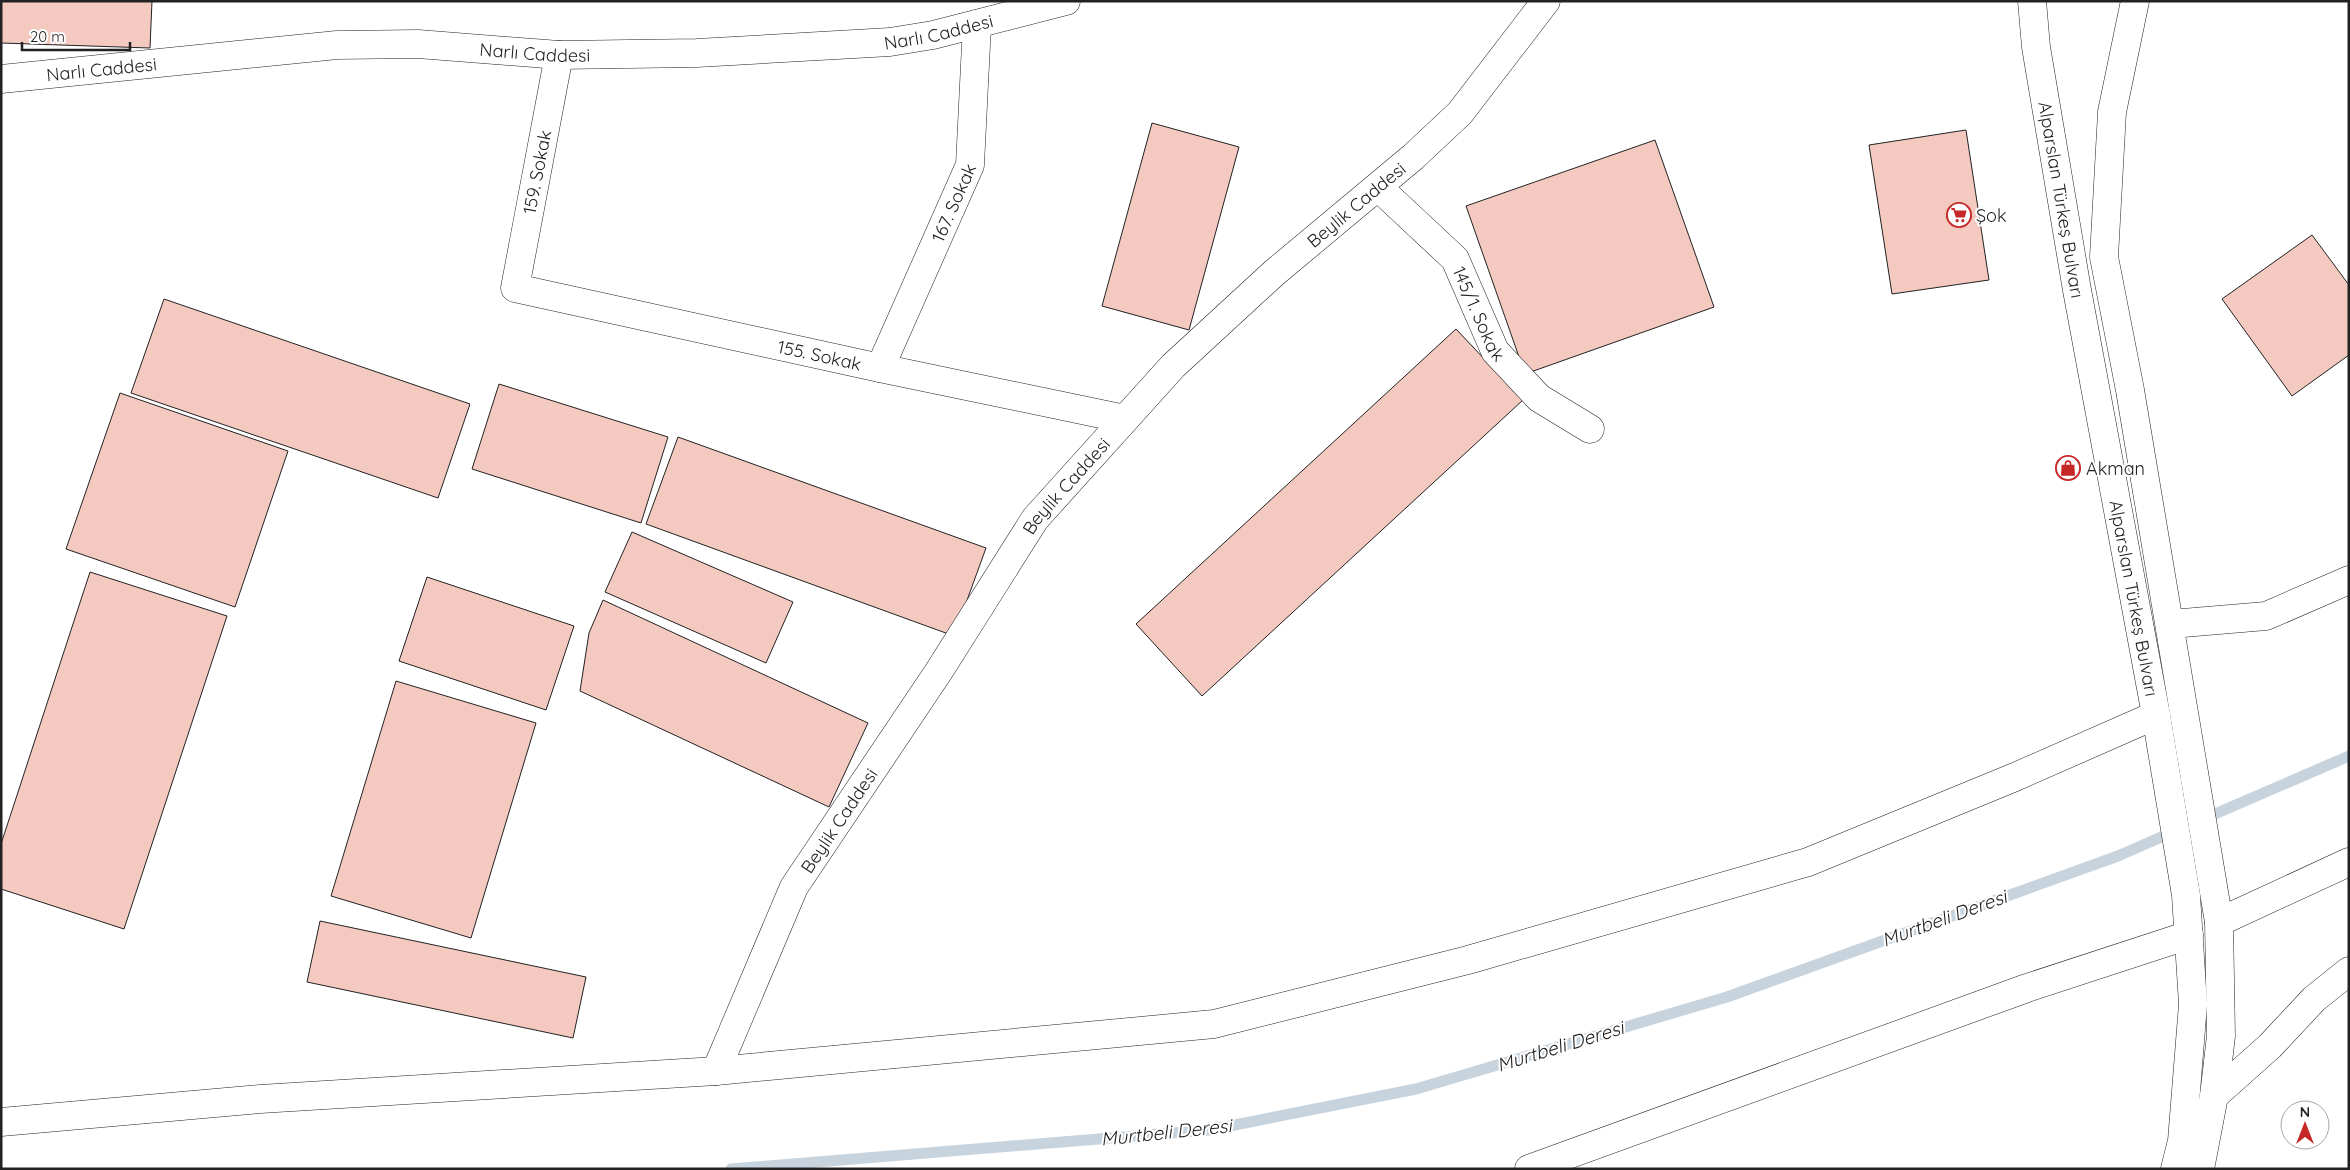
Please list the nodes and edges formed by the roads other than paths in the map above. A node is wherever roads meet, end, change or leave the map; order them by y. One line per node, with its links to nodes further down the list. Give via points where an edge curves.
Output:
1 (1066, 1): 5 (street, Narlı Caddesi)
2 (1546, 1): 8 (street, Beylik Caddesi, via 1460,113)
3 (2032, 1): 15 (street, Alparslan Türkeş Bulvarı, via 2036,47 2076,280)
4 (2135, 1): 14 (street, Alparslan Türkeş Bulvarı, via 2112,112 2104,257)
5 (977, 24): 6 (street, Narlı Caddesi, via 890,42 697,53); 10 (street, 167. Sokak, via 970,165)
6 (558, 55): 7 (street, Narlı Caddesi, via 418,44 337,45); 9 (street, 159. Sokak)
7 (1, 79)
8 (1378, 187): 11 (street, Beylik Caddesi, via 1274,273 1187,352); 12 (street, 145/1. Sokak, via 1455,259 1494,351 1539,398)
9 (515, 288): 10 (street, 155. Sokak)
10 (880, 368): 11 (street, 155. Sokak)
11 (1125, 418): 20 (street, Beylik Caddesi, via 1035,519 939,671 794,888)
12 (1590, 429)
13 (2349, 580): 14 (street, via 2266,616)
14 (2171, 624): 17 (street, Alparslan Türkeş Bulvarı)
15 (2156, 715): 18 (street, Alparslan Türkeş Bulvarı, via 2186,895); 20 (street, via 1808,862 1468,960 1214,1024)
16 (2349, 862): 17 (street)
17 (2219, 922): 21 (street, Alparslan Türkeş Bulvarı, via 2221,1036)
18 (2189, 935): 23 (street, via 2027,988); 24 (street, Alparslan Türkeş Bulvarı, via 2193,1004 2182,1140)
19 (2349, 971): 21 (street, via 2314,999 2270,1046)
20 (716, 1071): 22 (street, via 260,1099)
21 (2214, 1096): 25 (street, Alparslan Türkeş Bulvarı)
22 (1, 1122)
23 (1529, 1169)
24 (2175, 1169)
25 (2200, 1169)

